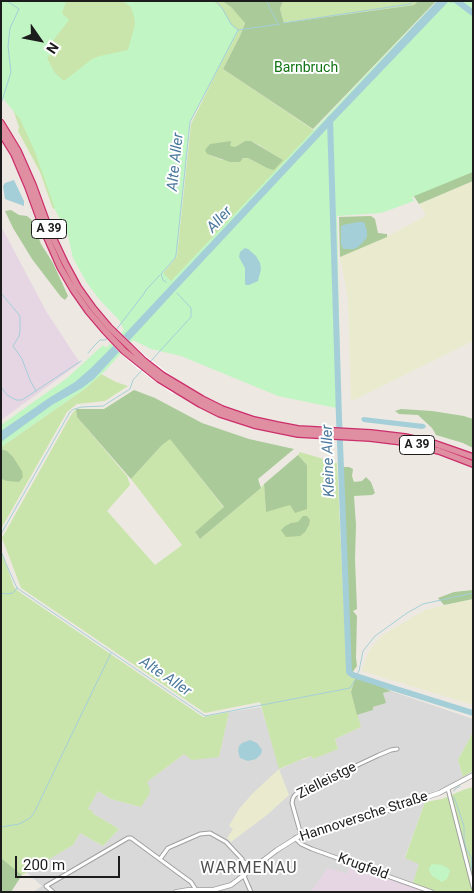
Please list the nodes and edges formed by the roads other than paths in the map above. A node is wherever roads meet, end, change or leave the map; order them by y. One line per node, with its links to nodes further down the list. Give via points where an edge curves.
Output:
1 (1, 123): 3 (highway, A 39, via 18,151 64,263)
2 (1, 133): 3 (highway, A 39, via 17,162 60,267 88,311)
3 (107, 329): 4 (highway, A 39, via 177,388 222,409 277,426)
4 (359, 435): 5 (highway, A 39, via 386,434 416,439); 6 (highway, A 39, via 422,446)
5 (473, 457)
6 (473, 464)
7 (397, 749): 10 (street, Zielleistge, via 298,792 292,803)
8 (473, 775): 9 (street, Hannoversche Straße)
9 (448, 789): 10 (street, Hannoversche Straße); 16 (street)
10 (301, 835): 11 (street, Hannoversche Straße)
11 (295, 838): 14 (street, Hannoversche Straße); 22 (street, Krugfeld, via 312,849)
12 (160, 859): 13 (street, via 168,848 207,833 226,842); 17 (street, via 191,882); 19 (street, via 128,838 46,886)
13 (244, 862): 14 (street); 15 (street)
14 (256, 866): 15 (street, Hannoversche Straße)
15 (244, 876): 18 (street, Hannoversche Straße); 21 (street)
16 (473, 887)
17 (196, 890): 18 (street, Hannoversche Straße); 20 (street, Hannoversche Straße)
18 (213, 891)
19 (53, 892)
20 (176, 892)
21 (251, 892)
22 (432, 892)

